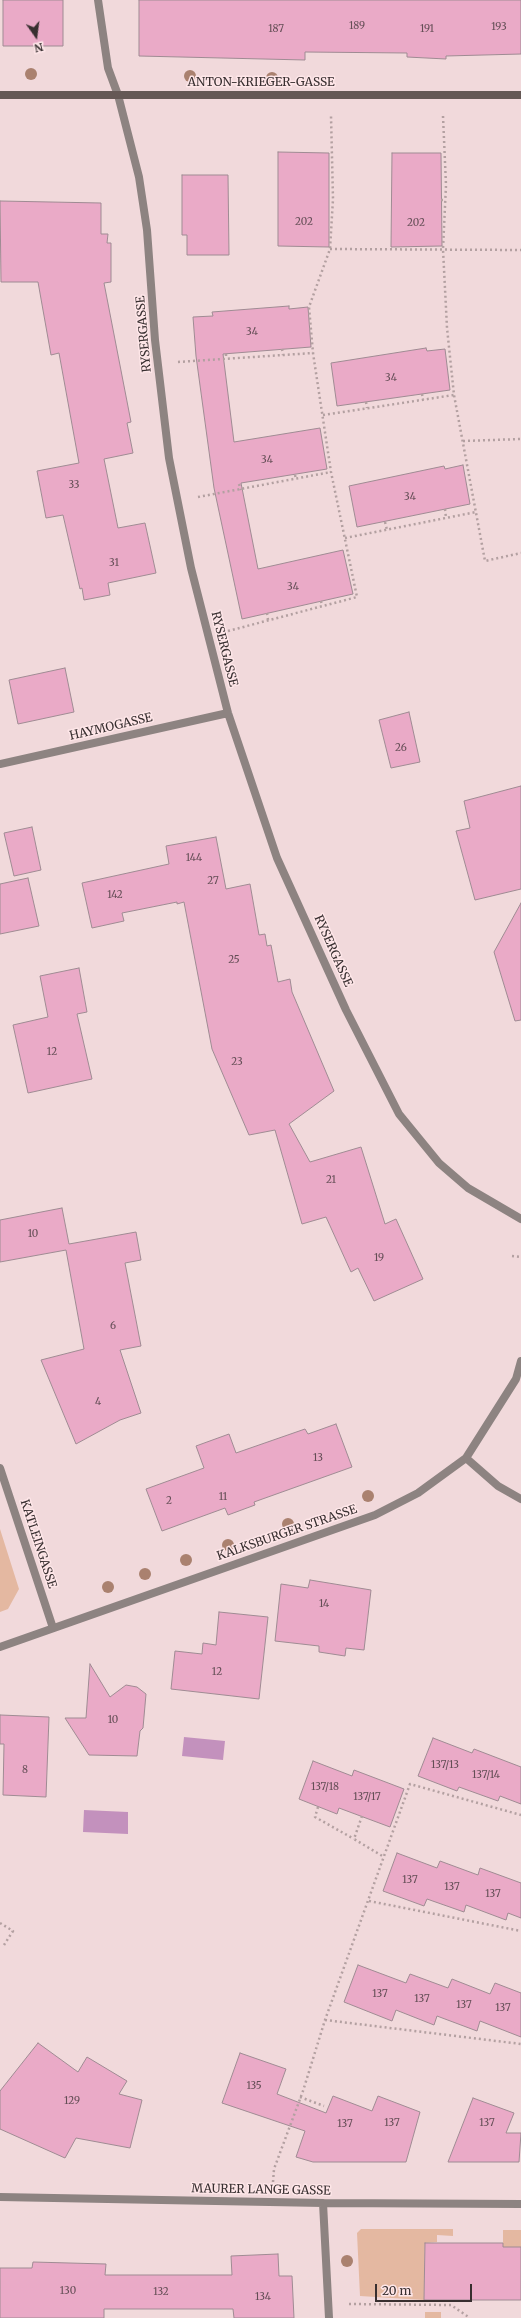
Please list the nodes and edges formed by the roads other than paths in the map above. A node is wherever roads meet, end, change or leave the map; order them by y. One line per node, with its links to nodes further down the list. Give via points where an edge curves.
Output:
1 (98, 0): 3 (street, RYSERGASSE, via 108,68)
2 (0, 95): 3 (street, ANTON-KRIEGER-GASSE)
3 (118, 95): 4 (street, ANTON-KRIEGER-GASSE); 5 (street, RYSERGASSE, via 139,177 147,230 155,340 169,458 191,568)
4 (521, 95)
5 (228, 713): 6 (street, HAYMOGASSE); 7 (street, RYSERGASSE, via 277,858 346,1010 400,1114 439,1163 468,1188)
6 (0, 764)
7 (521, 1219)
8 (521, 1361): 9 (street, KALKSBURGER STRASSE, via 516,1379)
9 (466, 1458): 11 (street, via 498,1486); 12 (street, KALKSBURGER STRASSE, via 418,1493 375,1515)
10 (0, 1468): 12 (street, KATLEINGASSE)
11 (521, 1499)
12 (53, 1628): 13 (street, KALKSBURGER STRASSE)
13 (0, 1647)
14 (0, 2196): 15 (street, MAURER LANGE GASSE)
15 (322, 2203): 16 (street, MAURER LANGE GASSE); 17 (street)
16 (521, 2204)
17 (329, 2318)

